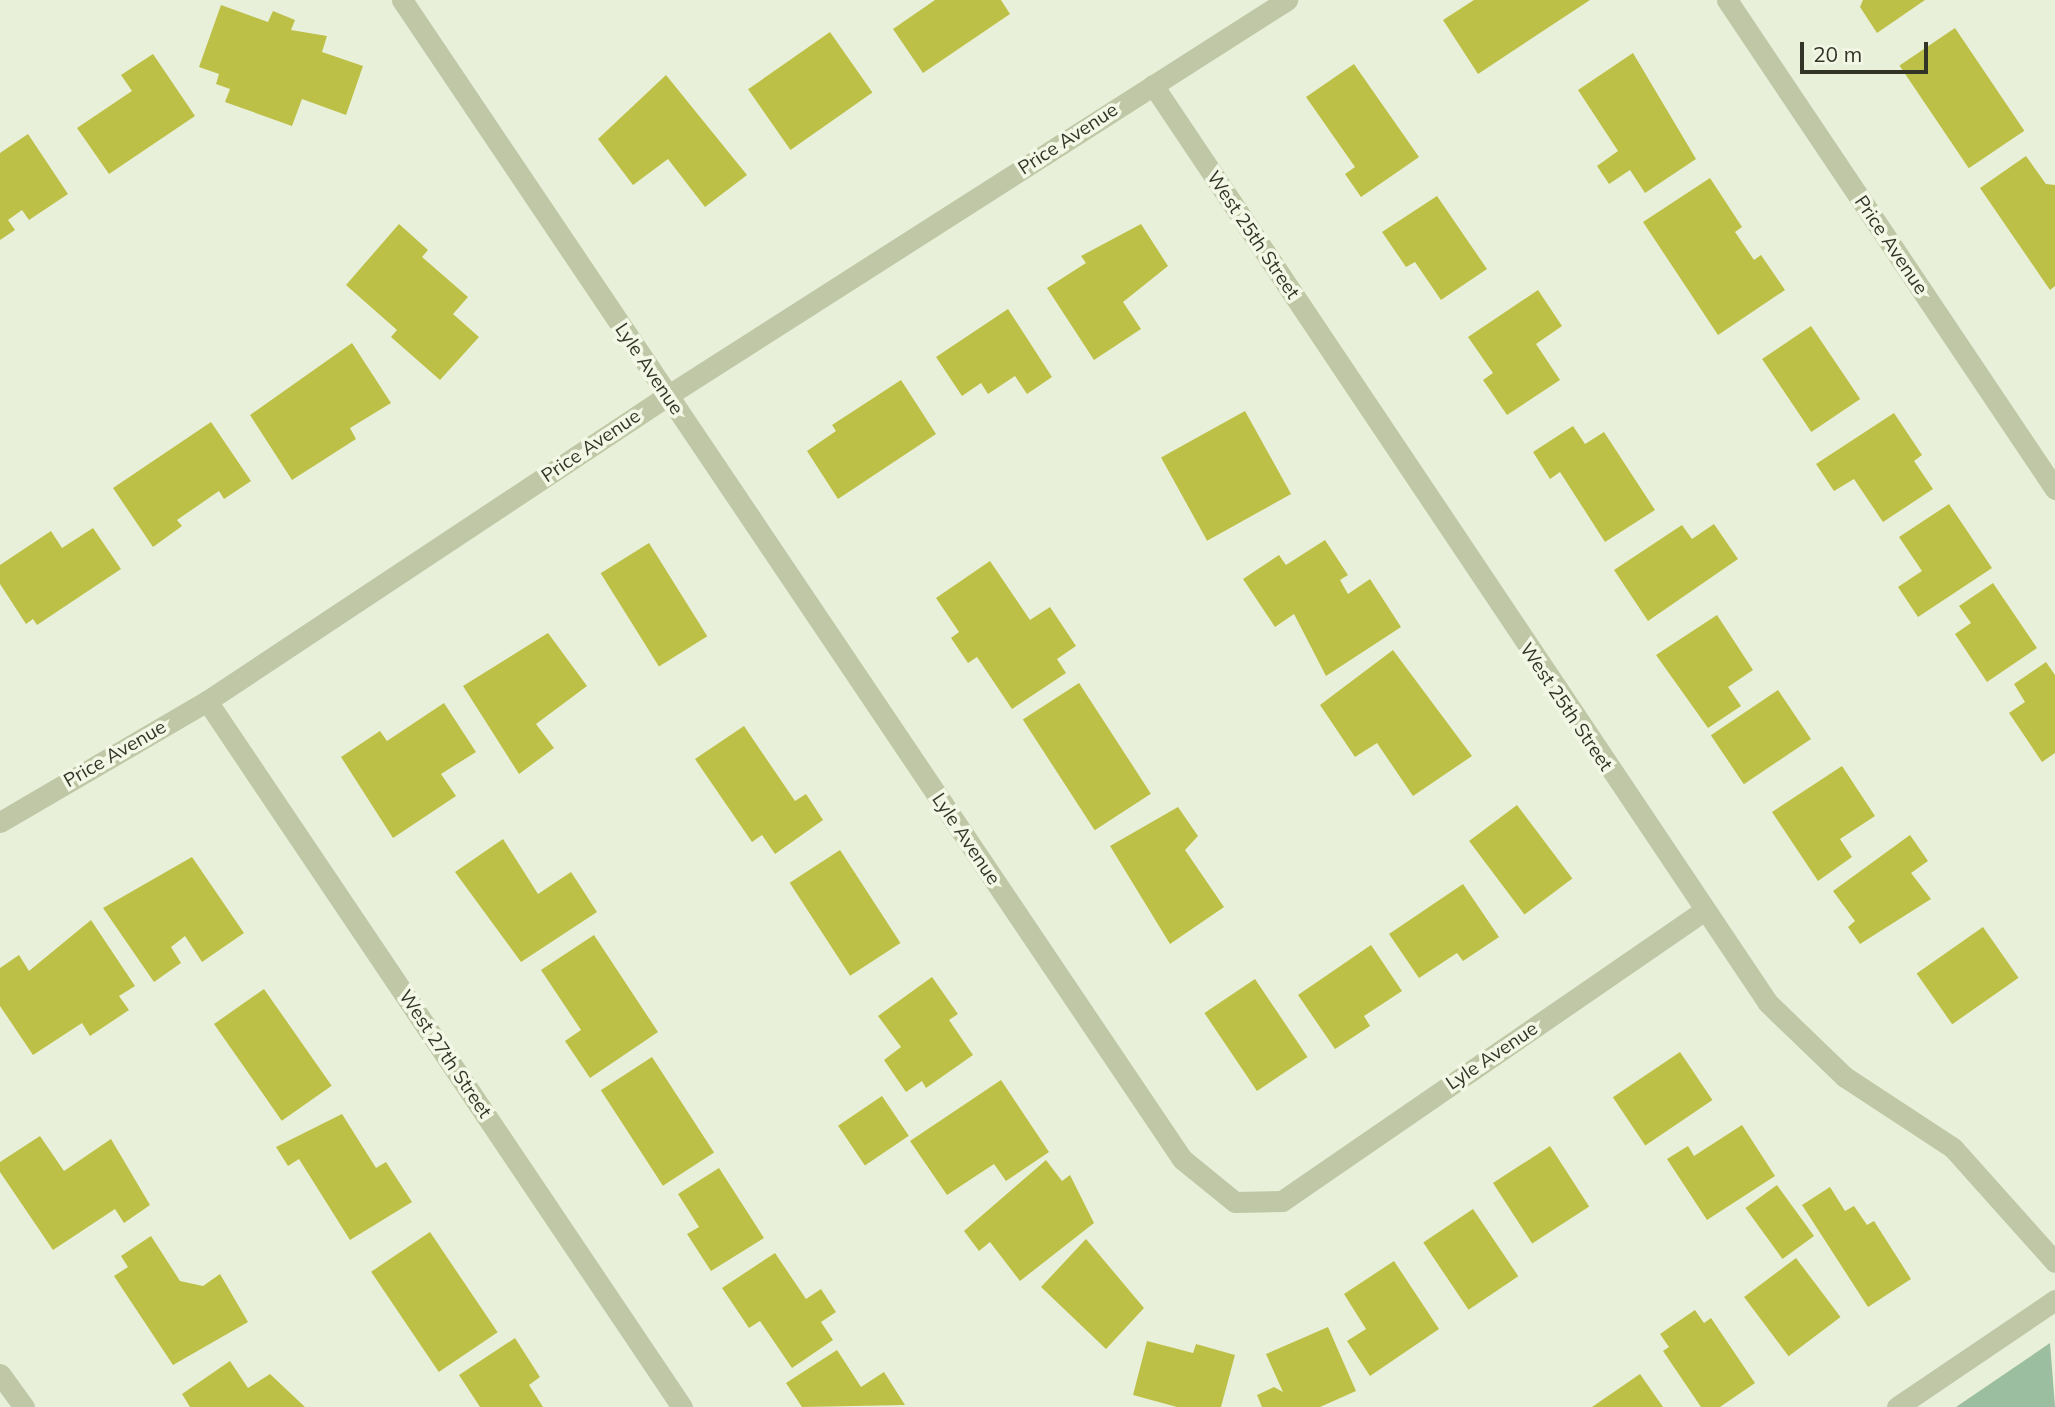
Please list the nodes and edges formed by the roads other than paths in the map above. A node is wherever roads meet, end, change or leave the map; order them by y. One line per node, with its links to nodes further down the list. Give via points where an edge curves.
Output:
1 (402, 0): 5 (street, Lyle Avenue)
2 (1287, 0): 4 (street, Price Avenue)
3 (1727, 0): 6 (street, Price Avenue)
4 (1153, 85): 5 (street, Price Avenue); 9 (street, West 25th Street)
5 (667, 396): 7 (street, Price Avenue); 9 (street, Lyle Avenue, via 1182,1159 1235,1202 1282,1201)
6 (2055, 489)
7 (207, 701): 8 (street, Price Avenue); 14 (street, West 27th Street)
8 (0, 822)
9 (1702, 912): 10 (street, West 25th Street, via 1768,1003 1845,1077 1953,1147)
10 (2055, 1262)
11 (2055, 1300): 15 (street)
12 (0, 1374): 13 (street)
13 (24, 1407)
14 (682, 1407)
15 (1897, 1407)

